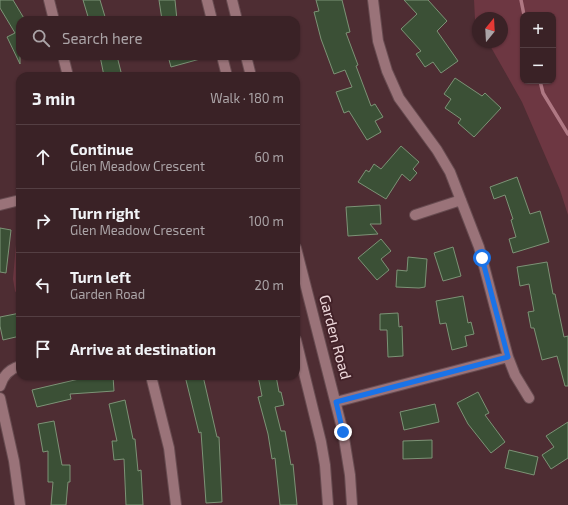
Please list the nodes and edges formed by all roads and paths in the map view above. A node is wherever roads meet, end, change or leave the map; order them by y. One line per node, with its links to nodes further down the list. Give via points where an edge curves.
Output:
1 (49, 0): 5 (street)
2 (207, 0): 6 (street)
3 (232, 0): 7 (street)
4 (374, 0): 14 (street, via 380,50 391,83 442,158)
5 (53, 16)
6 (211, 16)
7 (236, 16)
8 (64, 60): 11 (street)
9 (223, 60): 12 (street)
10 (247, 60): 13 (street)
11 (67, 72)
12 (226, 72)
13 (250, 72)
14 (461, 200): 17 (street); 20 (street, via 479,247)
15 (16, 201): 16 (street)
16 (0, 205)
17 (415, 215)
18 (300, 263): 26 (street, Garden Road)
19 (300, 355): 29 (street, via 326,465)
20 (508, 357): 25 (street, via 515,376); 26 (street)
21 (16, 368): 23 (street, via 7,372)
22 (152, 380): 28 (street, via 168,443)
23 (0, 386)
24 (0, 398): 27 (street, via 14,461)
25 (529, 398)
26 (336, 402): 30 (street, Garden Road, via 347,453)
27 (20, 505)
28 (176, 505)
29 (328, 505)
30 (352, 505)

